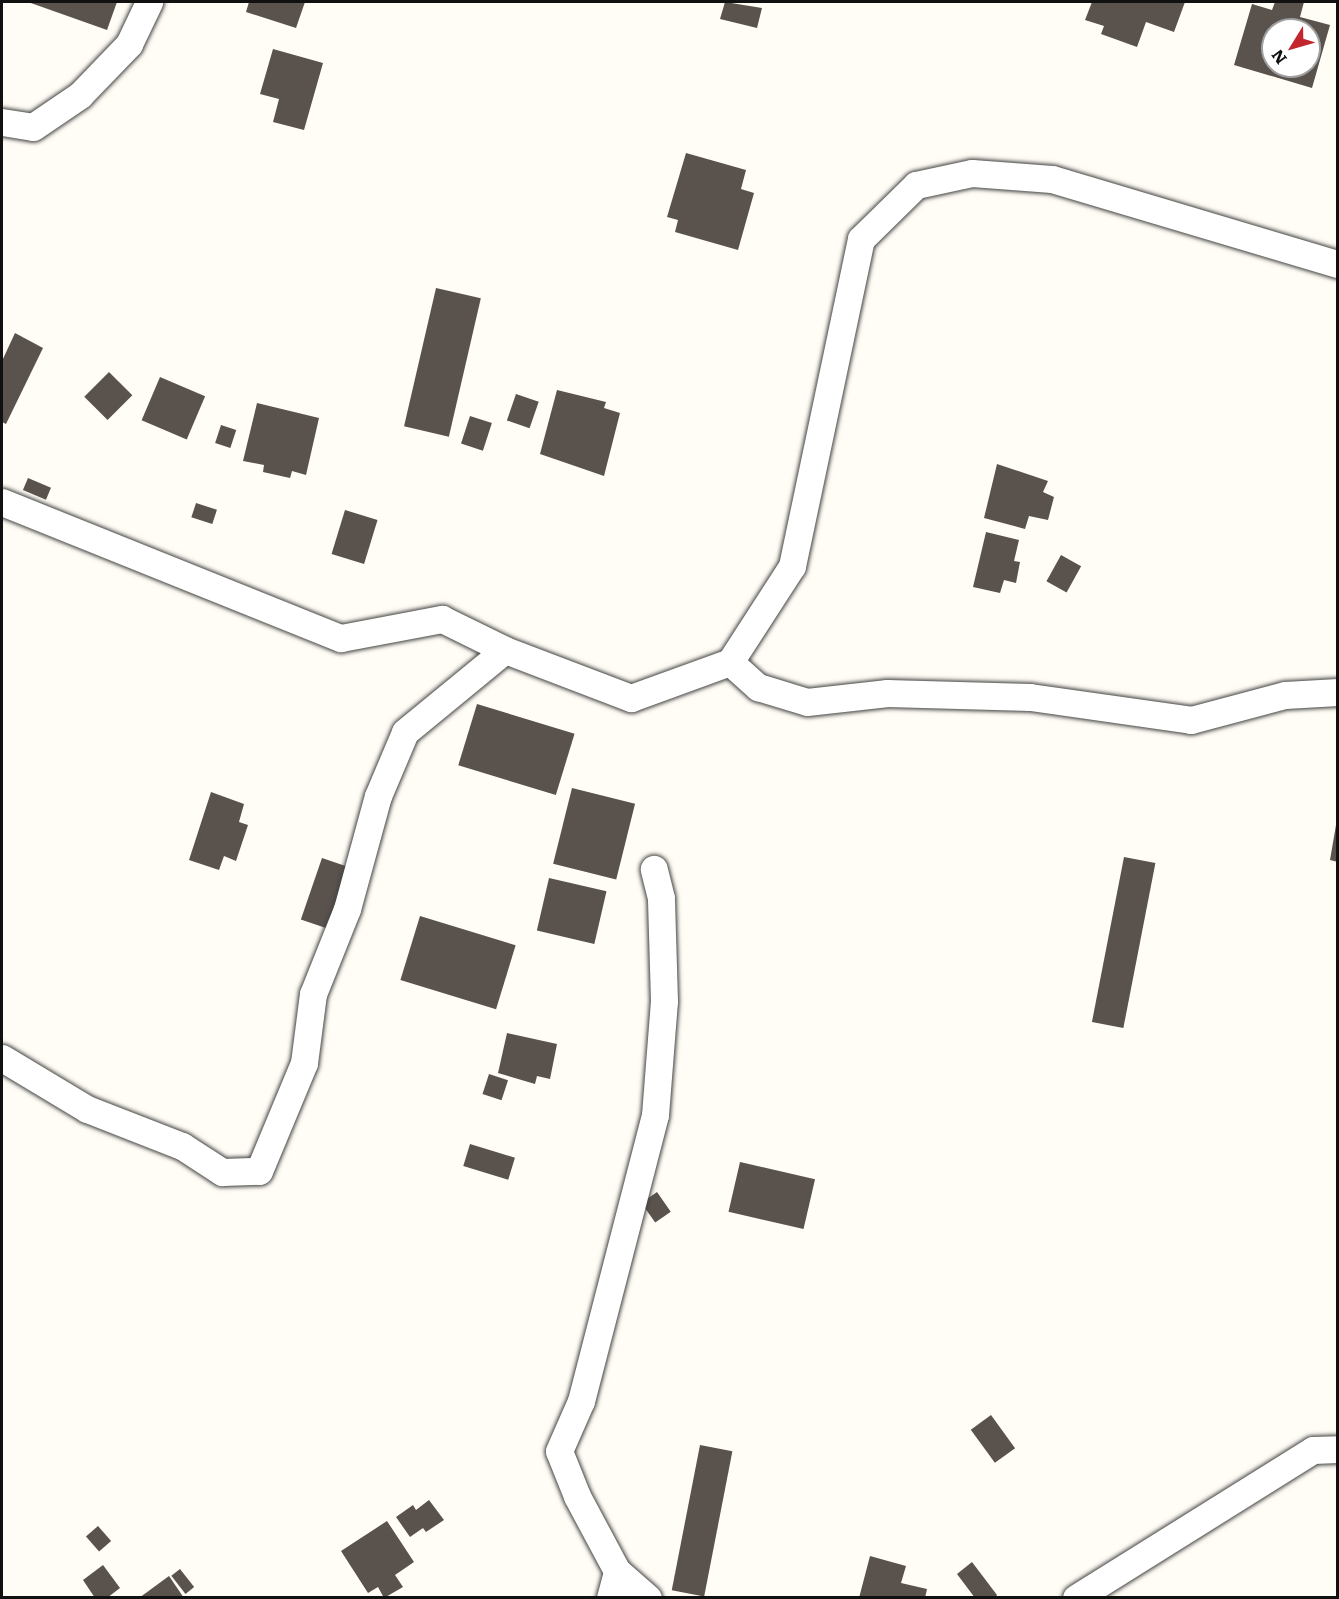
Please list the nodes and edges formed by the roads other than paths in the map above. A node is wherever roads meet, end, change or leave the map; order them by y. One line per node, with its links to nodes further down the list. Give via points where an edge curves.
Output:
1 (149, 2): 2 (street, via 129,44 80,95 33,127)
2 (2, 122)
3 (1338, 264): 6 (street, via 1052,179 972,173 916,185 861,239 792,566)
4 (2, 502): 5 (street, via 341,638 442,619)
5 (505, 650): 6 (street, via 631,698); 9 (street, via 405,732 378,796 347,909 313,994 304,1063 259,1171 222,1172 182,1146 87,1109)
6 (730, 662): 7 (street, via 758,687 807,702 887,693 1030,697 1191,720 1285,695)
7 (1338, 692)
8 (654, 869): 11 (street, via 662,898 664,1001 655,1115 581,1401 559,1451 592,1528)
9 (2, 1058)
10 (1338, 1449): 14 (street, via 1313,1450)
11 (618, 1571): 12 (street); 13 (street)
12 (610, 1598)
13 (648, 1598)
14 (1076, 1598)

